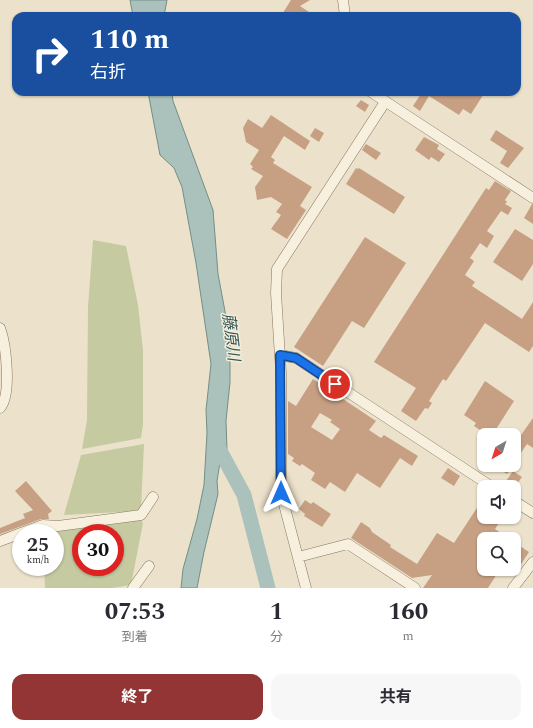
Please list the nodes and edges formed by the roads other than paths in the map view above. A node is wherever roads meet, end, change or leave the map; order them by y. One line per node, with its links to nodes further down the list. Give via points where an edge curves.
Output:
1 (344, 0): 2 (street)
2 (345, 12)
3 (377, 96): 4 (street)
4 (385, 102): 5 (street); 7 (street, via 277,269)
5 (533, 198)
6 (0, 328): 8 (street, via 6,368 4,399)
7 (280, 355): 9 (street, via 296,358); 16 (street, via 281,493)
8 (0, 408)
9 (481, 480)
10 (153, 497): 13 (street, via 141,515)
11 (521, 505): 12 (street)
12 (533, 513)
13 (64, 525)
14 (12, 536): 15 (street)
15 (0, 541)
16 (298, 557): 20 (street); 21 (street, via 348,544)
17 (533, 562): 22 (street)
18 (149, 566): 19 (street)
19 (133, 588)
20 (306, 588)
21 (415, 588)
22 (513, 588)

